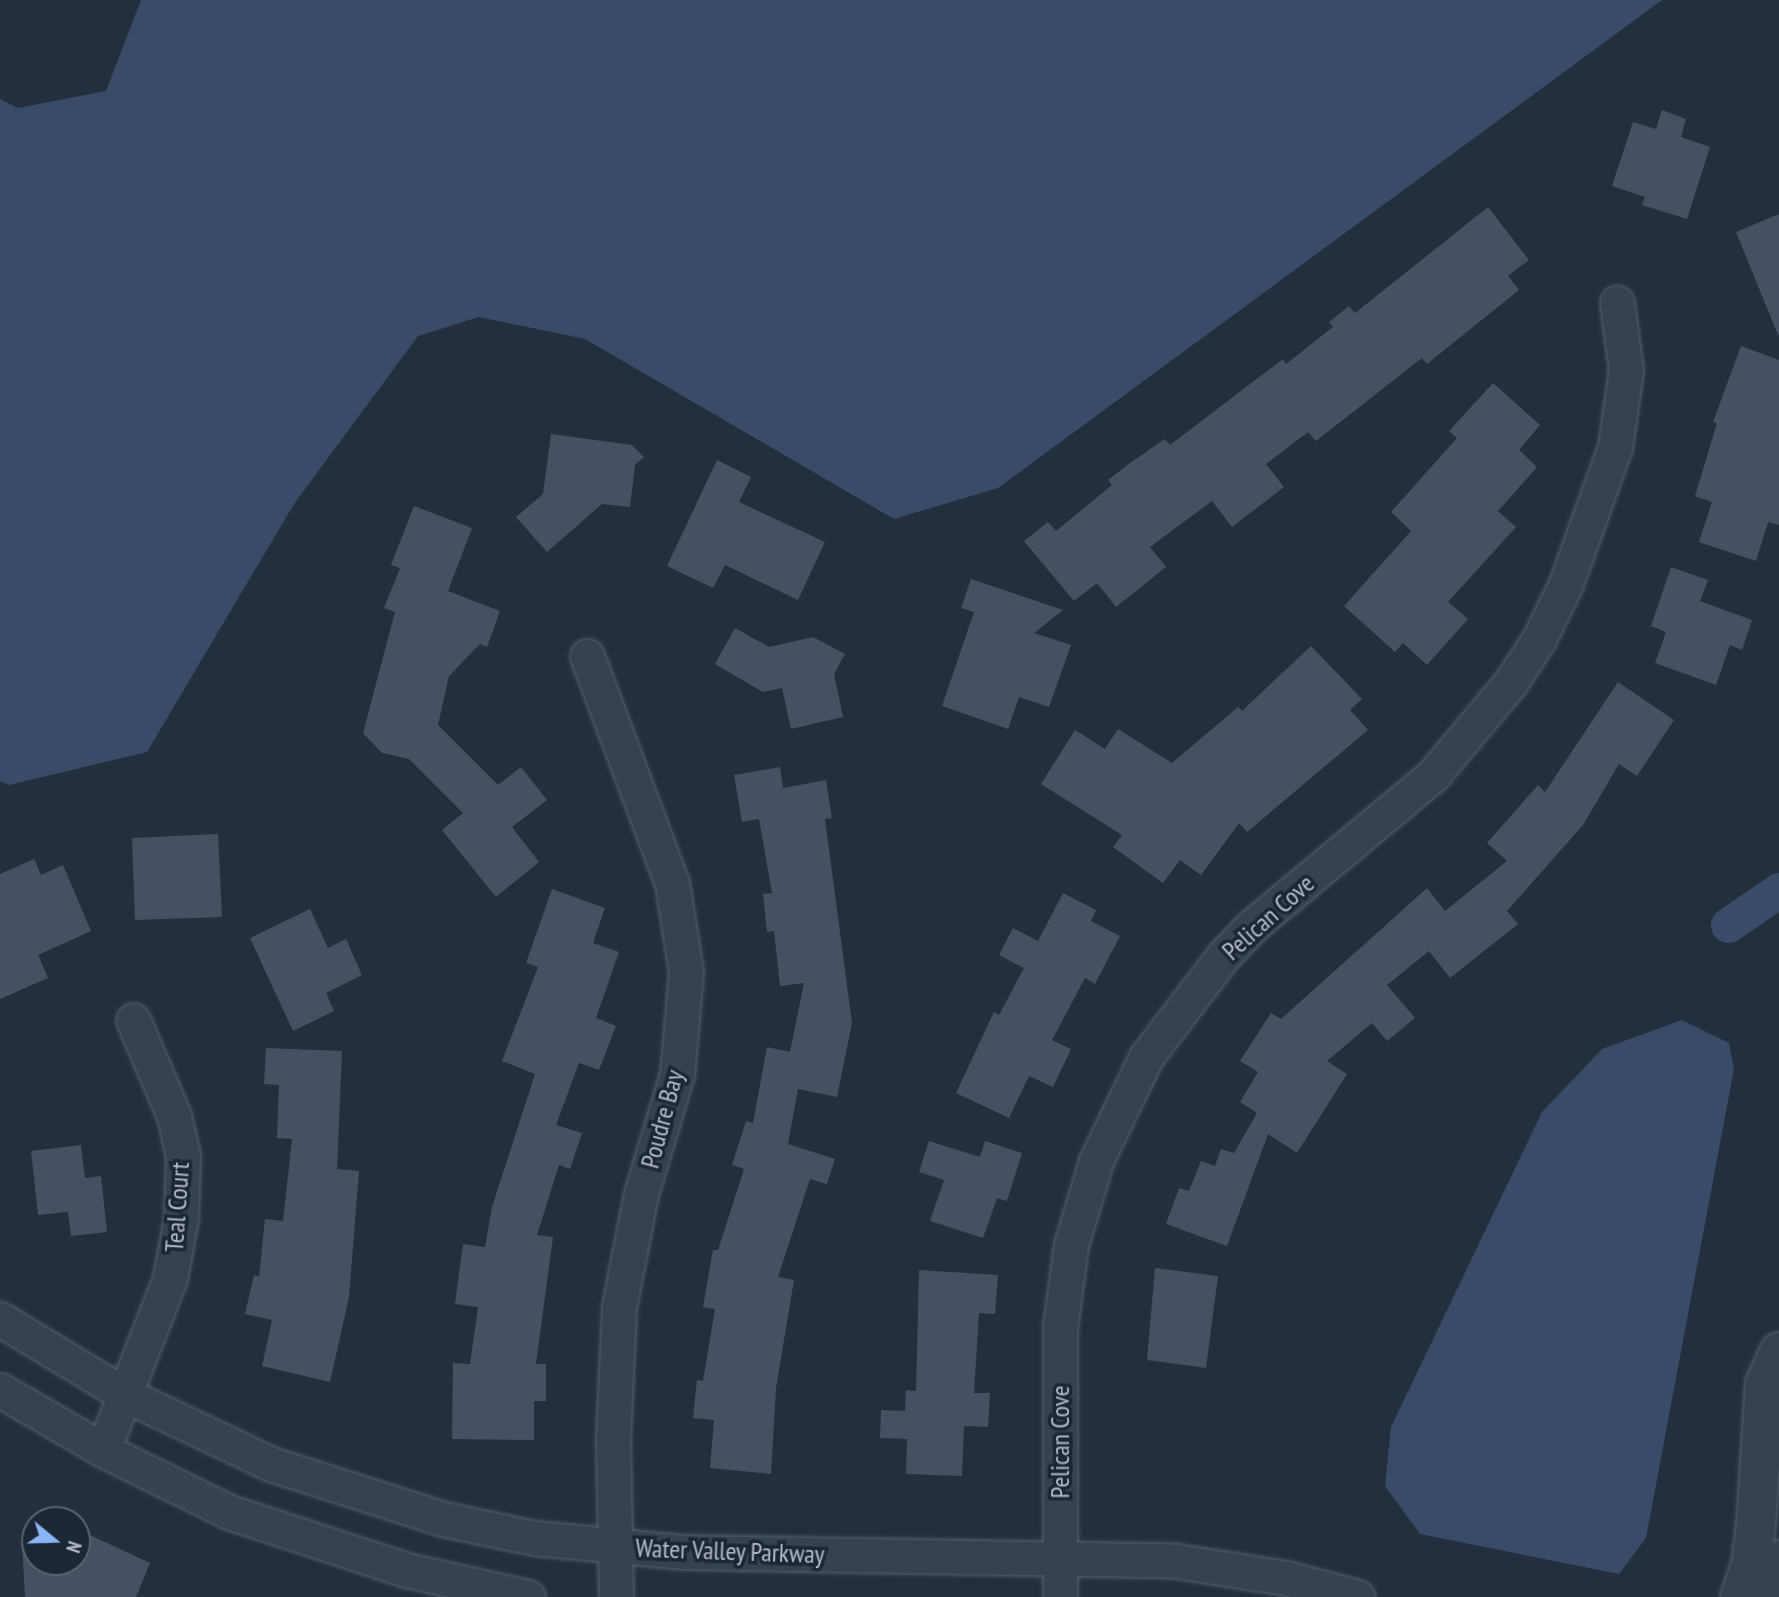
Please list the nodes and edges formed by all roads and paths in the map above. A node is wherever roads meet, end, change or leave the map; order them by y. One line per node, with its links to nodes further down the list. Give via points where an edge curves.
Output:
1 (1617, 303): 10 (street, Pelican Cove, via 1626,370 1615,447 1565,586 1539,639 1504,692 1433,775 1252,926 1224,955 1173,1016 1125,1095 1096,1161 1071,1245 1060,1327)
2 (587, 656): 9 (street, Poudre Bay, via 672,883 686,972 677,1074 641,1194 622,1283 613,1441)
3 (133, 1020): 7 (street, Teal Court, via 174,1116 183,1156 182,1206 170,1278)
4 (0, 1319): 7 (street, Water Valley Parkway)
5 (1779, 1352): 16 (street, via 1765,1384 1756,1526 1751,1565)
6 (0, 1390): 8 (street)
7 (124, 1394): 8 (street); 9 (street, Water Valley Parkway, via 271,1464 374,1499 535,1538)
8 (103, 1450): 12 (street, via 229,1512 325,1547)
9 (615, 1548): 10 (street, Water Valley Parkway); 13 (street, Poudre Bay)
10 (1059, 1556): 14 (street, Pelican Cove); 15 (street, Water Valley Parkway, via 1238,1569)
11 (1779, 1560): 17 (street)
12 (528, 1597)
13 (616, 1597)
14 (1060, 1597)
15 (1358, 1597)
16 (1740, 1597)
17 (1775, 1597)

